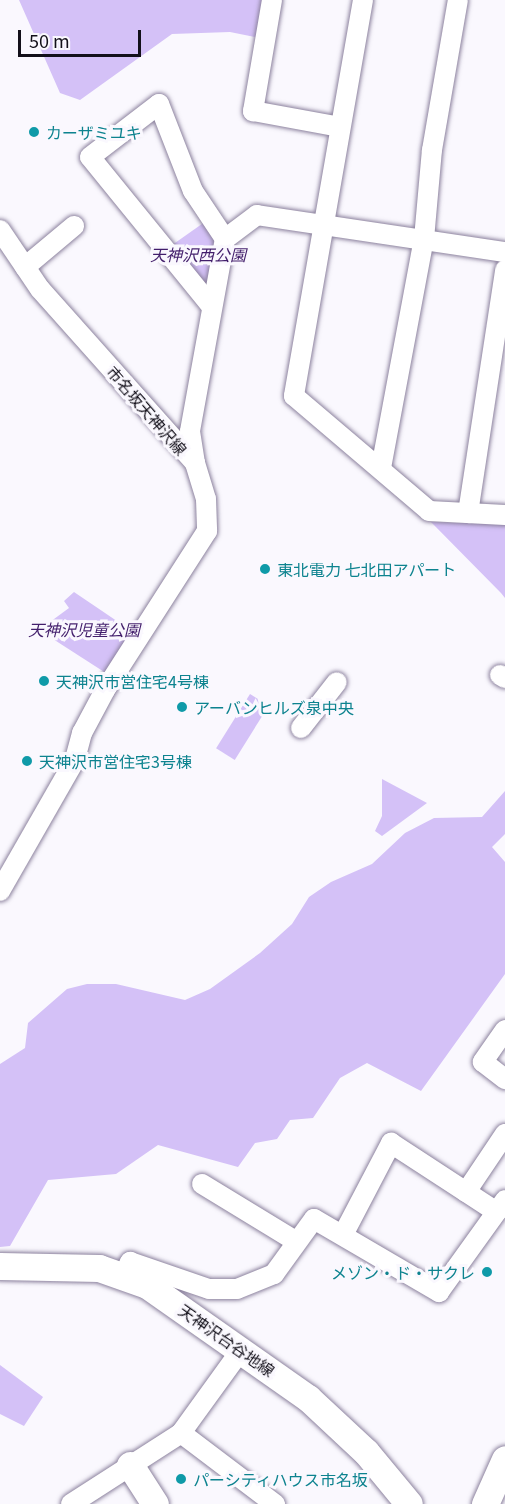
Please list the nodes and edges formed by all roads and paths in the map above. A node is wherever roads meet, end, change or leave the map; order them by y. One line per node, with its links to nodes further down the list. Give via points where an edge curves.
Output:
1 (272, 0): 4 (street, via 252,111)
2 (363, 0): 4 (street)
3 (458, 0): 9 (street, via 432,150)
4 (340, 127): 5 (street)
5 (324, 223): 8 (street, via 257,215); 9 (street); 15 (street, via 294,396)
6 (74, 226): 11 (street)
7 (0, 230): 11 (street, 市名坂天神沢線)
8 (225, 239): 13 (street); 13 (street, via 193,191 159,104 90,157)
9 (424, 239): 10 (street); 15 (street)
10 (505, 252)
11 (25, 267): 14 (street, 市名坂天神沢線)
12 (505, 270): 16 (street)
13 (212, 307): 14 (street, via 190,431)
14 (195, 463): 20 (street, 市名坂天神沢線, via 206,499 207,531 105,690 82,733 75,760)
15 (381, 468): 16 (street, via 429,511)
16 (468, 513): 17 (street)
17 (505, 514)
18 (337, 682): 19 (street)
19 (302, 728)
20 (0, 891)
21 (505, 1030): 22 (street, via 483,1062)
22 (505, 1079)
23 (505, 1134): 25 (street)
24 (202, 1184): 28 (street)
25 (466, 1192): 26 (street); 27 (street, via 395,1137)
26 (501, 1206): 27 (street, via 439,1292)
27 (344, 1233): 28 (street, via 314,1219)
28 (297, 1242): 30 (street, via 274,1274 237,1289 208,1289 129,1262)
29 (0, 1266): 30 (street, 天神沢台谷地線, via 72,1264)
30 (123, 1276): 31 (street, 天神沢台谷地線, via 147,1285)
31 (241, 1350): 32 (street); 38 (street, 天神沢台谷地線, via 347,1432)
32 (181, 1433): 34 (street); 37 (street)
33 (505, 1459): 39 (street)
34 (130, 1465): 35 (street); 36 (street)
35 (71, 1504)
36 (155, 1504)
37 (275, 1504)
38 (409, 1504)
39 (485, 1504)

